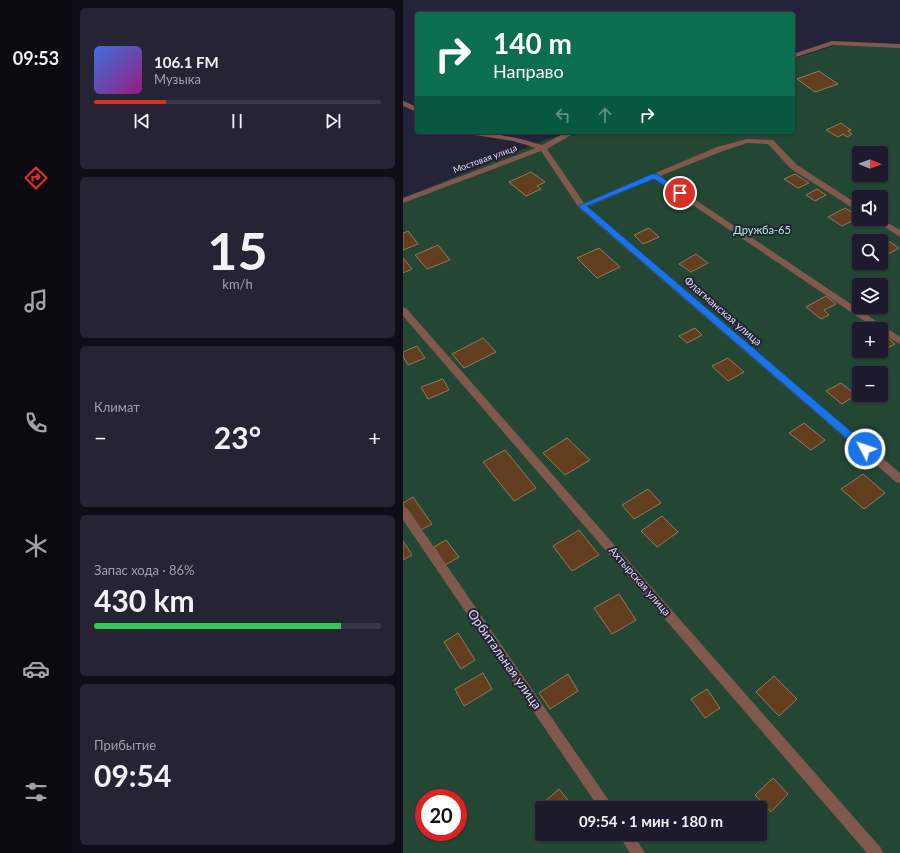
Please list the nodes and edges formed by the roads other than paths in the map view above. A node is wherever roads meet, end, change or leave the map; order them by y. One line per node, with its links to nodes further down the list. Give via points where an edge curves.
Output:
1 (900, 46): 2 (lane, via 832,43)
2 (795, 55)
3 (403, 103): 4 (lane)
4 (415, 109)
5 (481, 134): 7 (lane, via 513,139)
6 (568, 134): 7 (lane, Мостовая улица)
7 (543, 148): 9 (lane, Мостовая улица); 11 (lane, Флагманская улица)
8 (655, 176): 10 (lane, via 720,149 747,141 770,142 794,166); 11 (lane); 15 (lane)
9 (403, 201)
10 (852, 203)
11 (582, 206): 16 (lane, Флагманская улица)
12 (888, 226): 13 (lane)
13 (900, 234)
14 (403, 310): 21 (lane, Ахтырская улица)
15 (900, 341)
16 (900, 479)
17 (403, 511): 18 (lane, Орбитальная улица)
18 (602, 801)
19 (630, 841): 20 (lane)
20 (638, 853)
21 (876, 853)

